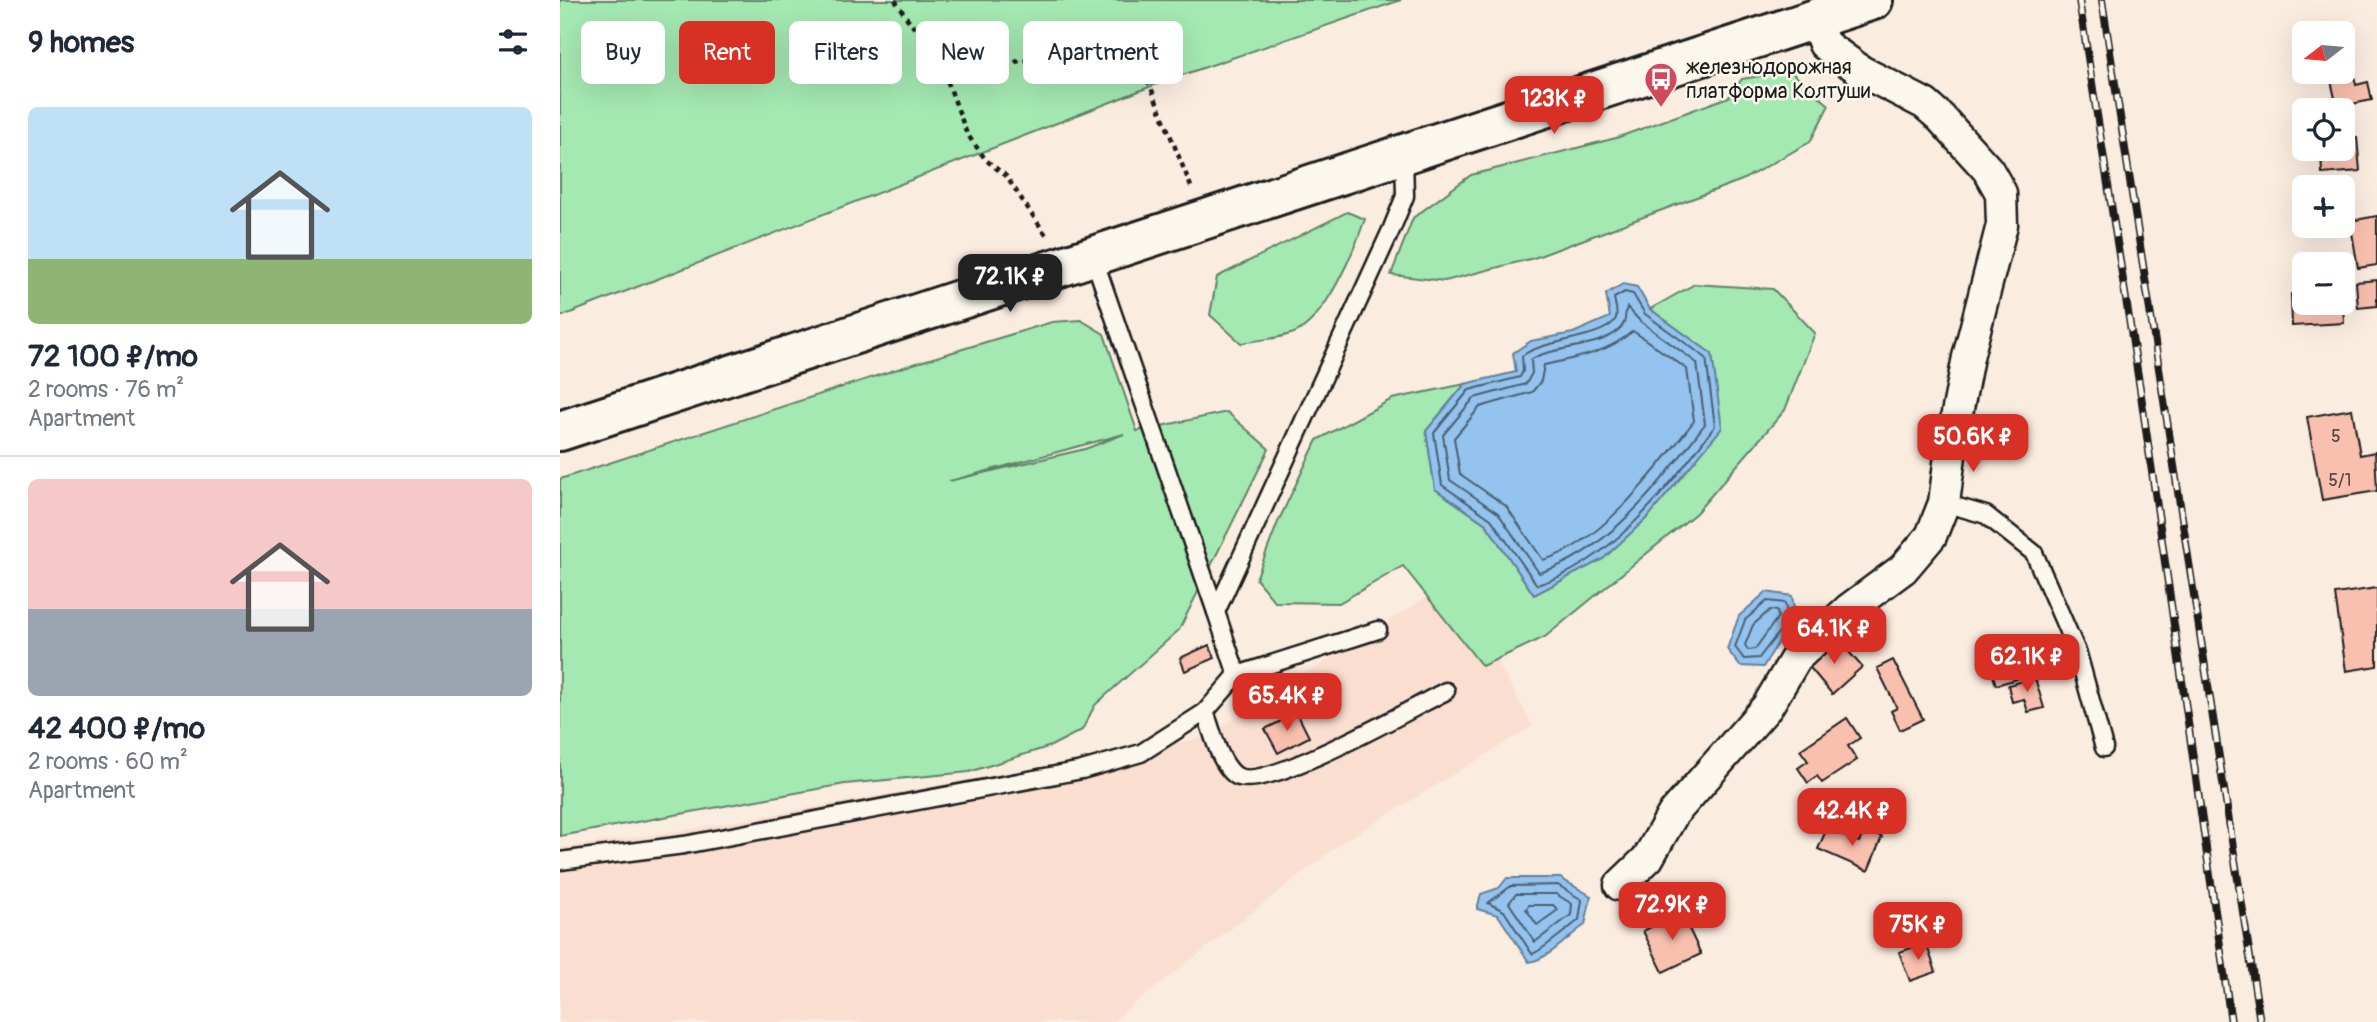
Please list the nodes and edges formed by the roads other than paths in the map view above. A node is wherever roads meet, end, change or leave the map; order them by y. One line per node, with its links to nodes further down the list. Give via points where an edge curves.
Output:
1 (1873, 0): 2 (main road)
2 (1815, 9): 3 (main road); 6 (street, via 1824,44 1861,71 1925,104 1988,170 2001,193 2003,225 1968,357)
3 (1404, 154): 4 (main road); 7 (lane, via 1405,196)
4 (1079, 260): 5 (main road); 7 (lane)
5 (560, 430)
6 (1944, 503): 12 (lane, via 1986,514 2034,553 2078,654); 14 (street, via 1931,536 1903,569 1849,609 1796,658 1767,707 1673,814 1648,858)
7 (1216, 612): 9 (lane)
8 (1378, 630): 9 (lane)
9 (1237, 675): 11 (lane)
10 (1446, 691): 11 (lane, via 1293,769 1255,779 1237,776 1224,761)
11 (1205, 712): 13 (lane, via 1141,753 1082,770 684,845)
12 (2104, 748)
13 (560, 861)
14 (1620, 885)

